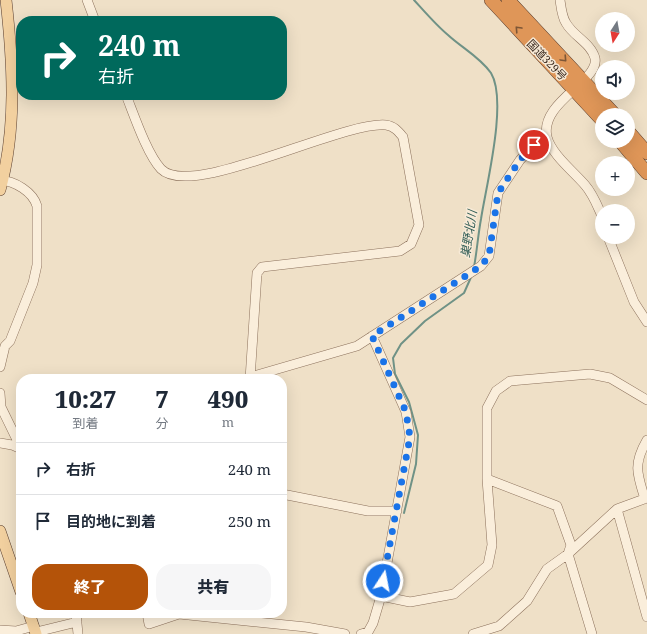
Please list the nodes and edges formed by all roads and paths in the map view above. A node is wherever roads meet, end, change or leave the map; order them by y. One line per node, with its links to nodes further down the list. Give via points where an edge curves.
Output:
1 (6, 0): 16 (main road, via 13,92 9,146)
2 (87, 0): 6 (street)
3 (491, 0): 7 (highway, 国道329号, one-way to 3)
4 (508, 0): 7 (highway, 国道329号, one-way to 7)
5 (560, 0): 7 (street, via 566,24 585,43 595,59 591,73)
6 (92, 16)
7 (579, 84): 9 (highway, 国道329号); 10 (highway, 国道329号); 11 (street, via 551,113)
8 (128, 100): 22 (street, via 149,150 162,170 178,176 220,171 357,130 386,125 395,128 403,137 419,225 411,244 400,252 262,267 257,273)
9 (607, 108)
10 (595, 109)
11 (547, 137): 17 (street); 20 (street, via 534,145 520,160 498,193 489,256 481,266)
12 (635, 139): 14 (highway)
13 (626, 148): 15 (highway)
14 (647, 153)
15 (647, 173)
16 (1, 183): 21 (street, via 12,182 35,200 37,265 33,283 10,341 5,346)
17 (597, 204)
18 (611, 244): 19 (street, via 634,302)
19 (647, 322)
20 (372, 336): 23 (street, via 357,346); 34 (street, via 406,412 410,437)
21 (0, 367)
22 (250, 374)
23 (263, 374)
24 (0, 393): 26 (street, via 1,407)
25 (647, 400): 30 (street, via 610,378 590,374 510,381 496,391 487,408)
26 (16, 438)
27 (647, 440): 32 (street, via 639,453 637,463)
28 (0, 444): 29 (street)
29 (16, 446)
30 (487, 478): 36 (street, via 557,506 571,544); 38 (street, via 492,545 488,565 454,594 410,602)
31 (287, 495): 34 (street, via 368,511)
32 (646, 499): 33 (street)
33 (617, 509): 36 (street); 39 (street)
34 (397, 511): 38 (street)
35 (0, 530): 37 (main road)
36 (568, 554): 46 (street, via 547,569 527,601); 53 (street)
37 (16, 577)
38 (381, 596): 51 (street, via 373,623 368,632)
39 (647, 617)
40 (31, 618): 47 (main road)
41 (77, 618): 47 (street); 49 (street)
42 (148, 618): 43 (street, via 149,624)
43 (167, 618)
44 (209, 618): 48 (street)
45 (0, 630): 47 (street)
46 (500, 630): 52 (street)
47 (35, 631)
48 (306, 631): 50 (street)
49 (78, 634)
50 (345, 634)
51 (361, 634)
52 (473, 634)
53 (592, 634)

